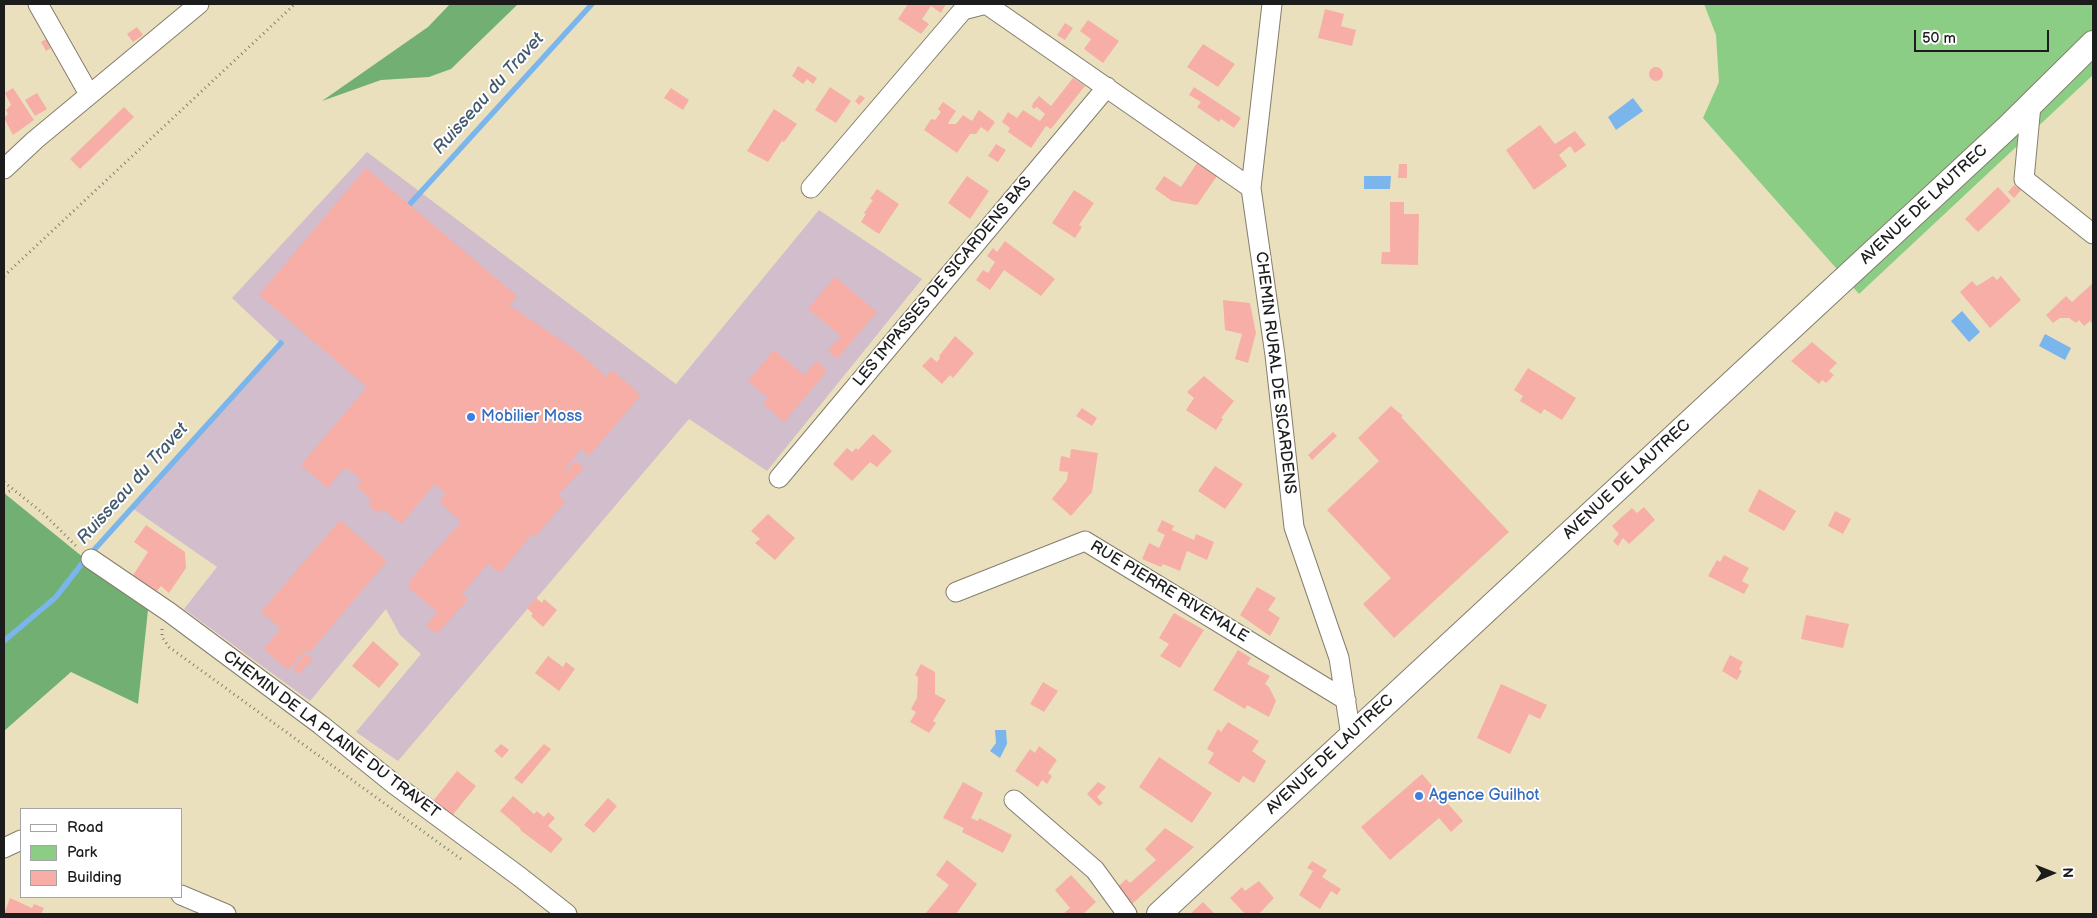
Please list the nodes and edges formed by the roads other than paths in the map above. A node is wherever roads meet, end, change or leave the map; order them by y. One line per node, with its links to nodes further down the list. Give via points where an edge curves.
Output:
1 (38, 4): 6 (street)
2 (199, 4): 6 (street)
3 (1272, 4): 10 (street, CHEMIN RURAL DE SICARDENS)
4 (2093, 44): 7 (main road, AVENUE DE LAUTREC)
5 (1107, 86): 9 (street, via 986,4 963,10); 10 (street); 12 (street, LES IMPASSES DE SICARDENS BAS)
6 (89, 94): 8 (street)
7 (2031, 105): 11 (street, via 2024,179); 16 (main road, AVENUE DE LAUTREC)
8 (4, 170)
9 (811, 188)
10 (1251, 188): 15 (street, CHEMIN RURAL DE SICARDENS, via 1275,355 1294,527 1339,658)
11 (2093, 234)
12 (779, 478)
13 (88, 556): 22 (street, CHEMIN DE LA PLAINE DU TRAVET, via 321,725)
14 (956, 592): 15 (street, RUE PIERRE RIVEMALE, via 1085,541)
15 (1346, 700): 16 (street, CHEMIN RURAL DE SICARDENS)
16 (1351, 736): 24 (main road, AVENUE DE LAUTREC)
17 (1014, 800): 23 (street, via 1095,870)
18 (20, 840): 19 (street)
19 (4, 848)
20 (182, 895): 21 (street)
21 (226, 914)
22 (567, 914)
23 (1127, 914)
24 (1159, 914)

